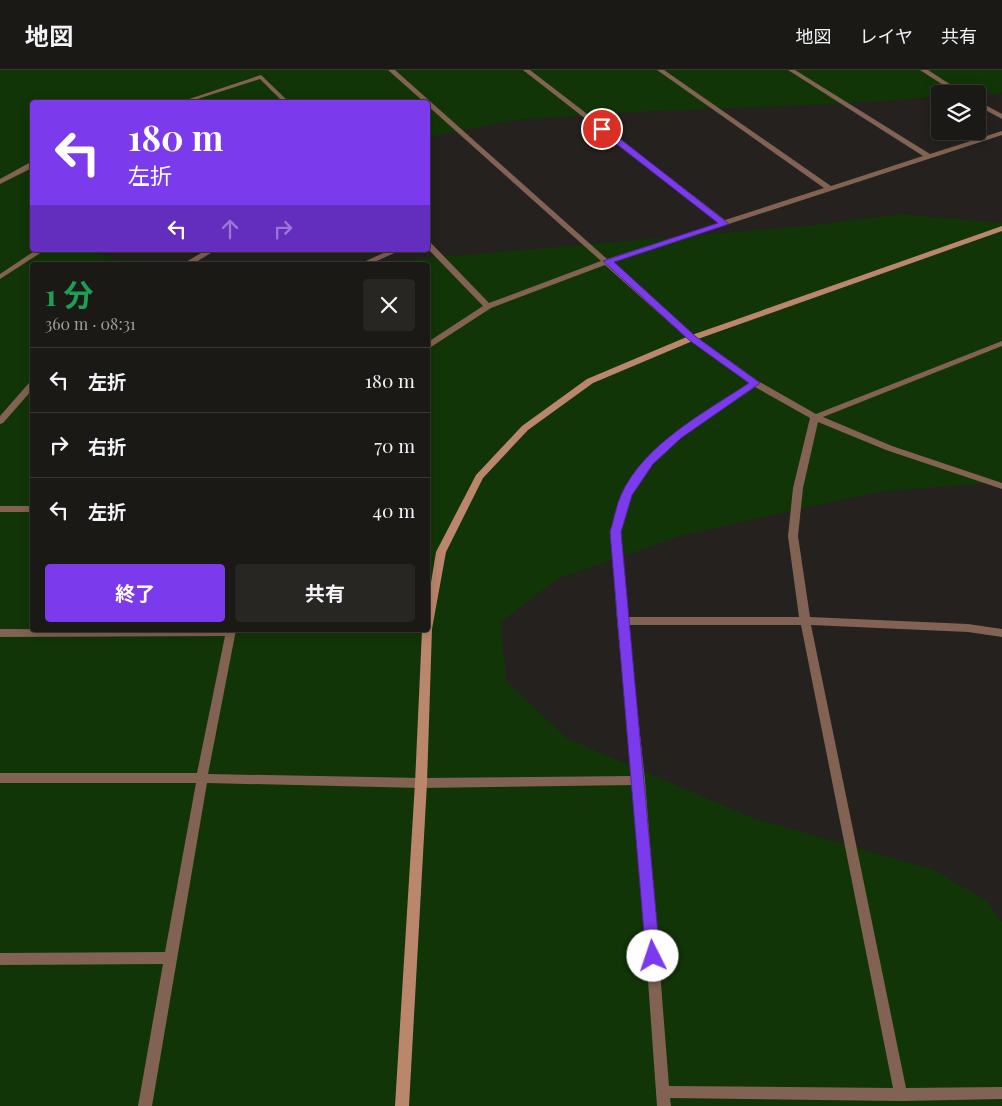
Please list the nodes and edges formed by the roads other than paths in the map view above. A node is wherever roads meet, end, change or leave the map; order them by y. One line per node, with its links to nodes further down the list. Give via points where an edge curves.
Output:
1 (391, 70): 9 (street)
2 (526, 70): 18 (street)
3 (660, 70): 17 (street)
4 (791, 70): 14 (street)
5 (923, 70): 6 (street)
6 (947, 85)
7 (189, 100): 8 (street, via 261,77)
8 (284, 100)
9 (425, 100)
10 (430, 104): 24 (street)
11 (986, 108): 12 (street)
12 (1002, 117)
13 (1002, 133): 14 (street)
14 (928, 156): 17 (street)
15 (30, 166): 16 (street)
16 (1, 180)
17 (830, 189): 18 (street)
18 (724, 224): 24 (street)
19 (1002, 228): 29 (street)
20 (430, 247): 28 (street)
21 (38, 252): 27 (street)
22 (208, 252): 25 (street)
23 (392, 252): 26 (street)
24 (608, 261): 28 (street); 29 (street)
25 (190, 262)
26 (368, 262)
27 (0, 277)
28 (488, 306): 31 (street)
29 (692, 338): 32 (street); 39 (street, via 590,381 525,428 479,477 441,552)
30 (1002, 343): 34 (street)
31 (430, 344)
32 (755, 383): 34 (street); 40 (street, via 677,436 649,462 626,495 616,532)
33 (30, 387): 35 (street)
34 (815, 417): 36 (street, via 889,448); 41 (street, via 798,488 793,536)
35 (0, 422)
36 (1002, 486)
37 (0, 509): 38 (street)
38 (30, 509)
39 (430, 612)
40 (622, 621): 41 (street); 49 (street)
41 (805, 621): 46 (street, via 968,628); 54 (street)
42 (116, 632): 45 (street)
43 (231, 632): 48 (street)
44 (427, 632): 50 (street)
45 (0, 633)
46 (1002, 633)
47 (0, 778): 48 (street)
48 (202, 778): 50 (street); 51 (street)
49 (639, 780): 50 (street); 55 (street)
50 (421, 783): 57 (street)
51 (170, 958): 52 (street); 56 (street)
52 (0, 959)
53 (1002, 1093): 54 (street)
54 (901, 1095): 55 (street)
55 (664, 1099)
56 (145, 1106)
57 (402, 1106)

